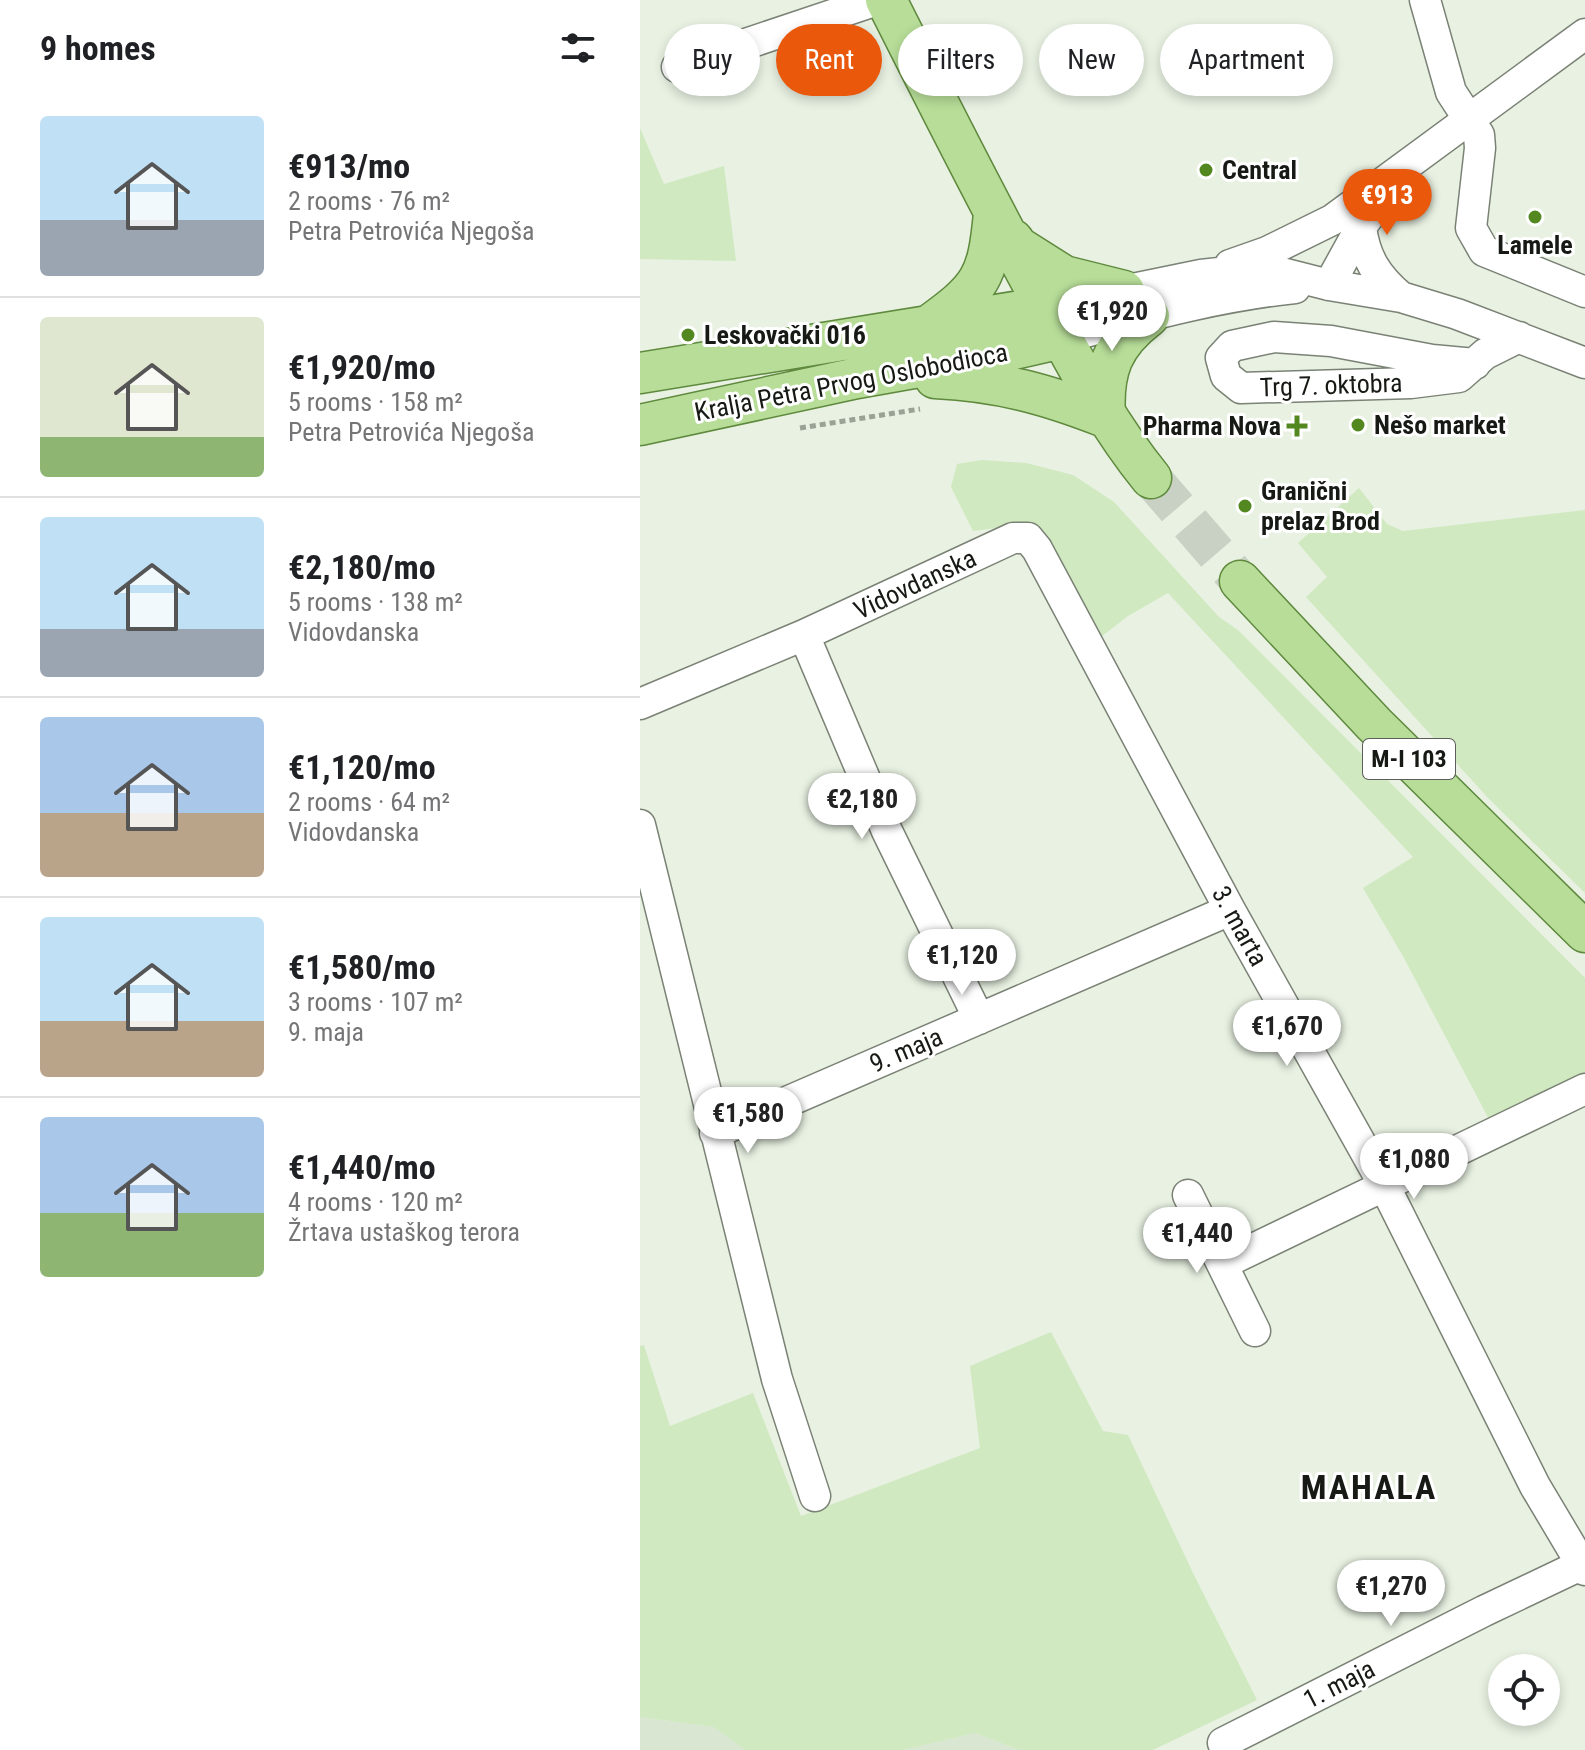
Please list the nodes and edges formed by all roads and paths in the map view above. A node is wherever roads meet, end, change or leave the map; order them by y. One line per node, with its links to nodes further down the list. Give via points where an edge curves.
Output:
1 (1425, 0): 5 (street, via 1451,92)
2 (864, 2): 4 (street); 7 (main road)
3 (1585, 34): 5 (street)
4 (760, 38)
5 (1467, 119): 6 (street); 12 (street, via 1479,135 1480,156 1471,228 1484,251)
6 (1405, 165): 8 (street); 9 (street)
7 (994, 213): 14 (main road, via 1018,247 1041,263); 15 (main road); 16 (main road, via 987,267 961,302)
8 (1332, 220): 10 (street, via 1267,252); 11 (street, via 1311,260)
9 (1361, 227): 11 (street); 13 (street, via 1368,259)
10 (1201, 275): 11 (street, via 1278,272); 14 (street)
11 (1329, 285): 13 (street); 14 (street)
12 (1585, 292)
13 (1401, 297): 17 (street)
14 (1136, 303): 15 (street); 23 (main road, via 1129,330 1111,359)
15 (1053, 322): 16 (main road, Kralja Petra Prvog Oslobodioca); 21 (main road, Kralja Petra Prvog Oslobodioca, via 992,354); 23 (main road)
16 (926, 328): 20 (main road, Kralja Petra Prvog Oslobodioca)
17 (1519, 337): 18 (street); 19 (street, Trg 7. oktobra)
18 (1585, 363)
19 (1475, 364): 19 (street, Trg 7. oktobra, via 1274,337 1232,346 1221,358 1226,376 1241,388 1411,383 1459,377)
20 (640, 373)
21 (857, 378): 23 (main road, via 970,380 1020,388); 24 (main road, Kralja Petra Prvog Oslobodioca)
22 (927, 410): 25 (path)
23 (1105, 417): 26 (main road)
24 (640, 425)
25 (798, 428)
26 (1151, 478)
27 (1028, 538): 29 (street, Vidovdanska, via 1013,538); 32 (street, 3. marta)
28 (1240, 581): 33 (main road, M-I 103, via 1374,724)
29 (804, 635): 30 (street, Vidovdanska); 34 (street, via 887,831)
30 (640, 704)
31 (640, 825): 36 (street)
32 (1230, 910): 34 (street, 9. maja); 37 (street, 3. marta)
33 (1585, 932)
34 (979, 1019): 36 (street, 9. maja)
35 (1585, 1089): 37 (street)
36 (715, 1133): 41 (street, via 777,1379)
37 (1384, 1185): 39 (street); 42 (street, 3. marta, via 1535,1486)
38 (1188, 1195): 39 (street)
39 (1222, 1264): 40 (street)
40 (1255, 1331)
41 (815, 1496)
42 (1584, 1566): 43 (street, 1. maja)
43 (1223, 1743)

